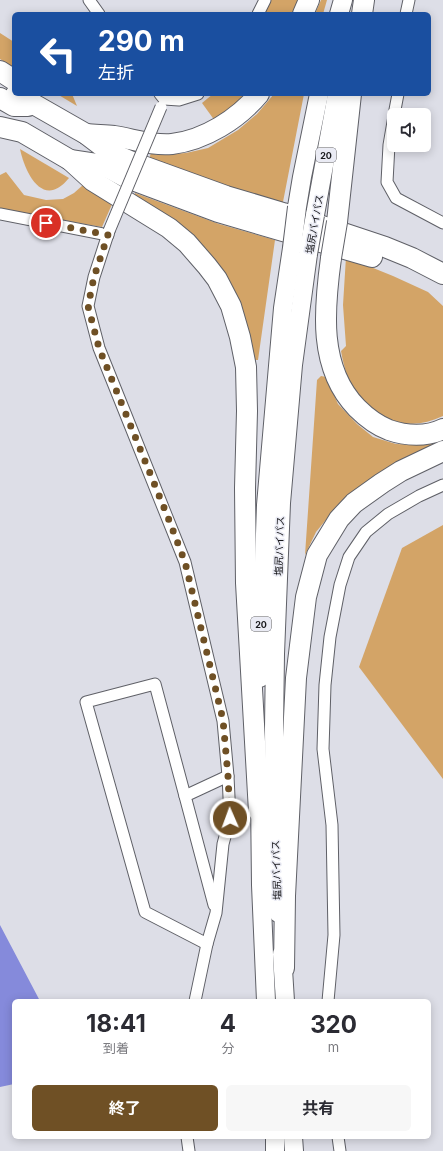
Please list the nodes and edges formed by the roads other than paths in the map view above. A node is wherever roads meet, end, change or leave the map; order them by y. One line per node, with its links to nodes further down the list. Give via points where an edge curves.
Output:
1 (89, 0): 8 (street)
2 (265, 0): 9 (street)
3 (309, 0): 10 (highway)
4 (343, 0): 11 (highway)
5 (356, 0): 12 (highway)
6 (364, 0): 13 (highway)
7 (409, 0): 14 (street)
8 (97, 12)
9 (259, 12)
10 (305, 12)
11 (340, 12)
12 (353, 12)
13 (362, 12)
14 (406, 12)
15 (0, 71): 16 (highway)
16 (12, 79)
17 (0, 84): 18 (highway)
18 (12, 91)
19 (23, 96): 27 (highway)
20 (192, 96): 28 (street, via 179,100)
21 (257, 96): 33 (highway, via 224,124 195,138 172,144)
22 (319, 96): 39 (highway, 塩尻バイパス / 20, bridge, via 297,207)
23 (337, 96): 39 (highway, 塩尻バイパス / 20, bridge, via 315,215)
24 (351, 96): 42 (highway, bridge, via 327,287 329,356 346,395 368,419 395,432 419,435)
25 (398, 96): 29 (street)
26 (0, 98): 27 (highway, via 14,106)
27 (33, 100): 33 (highway)
28 (162, 100): 38 (street, bridge)
29 (395, 108)
30 (0, 112): 32 (highway)
31 (0, 127): 32 (highway)
32 (22, 132): 35 (highway)
33 (86, 134): 40 (highway, via 111,153 132,162 385,248)
34 (389, 152): 37 (street, via 387,182 396,198)
35 (70, 160): 41 (highway, via 102,165 127,178 218,212 383,260 422,276); 47 (highway, via 93,181 150,216 187,243 217,279 236,321 246,367 246,583)
36 (0, 214): 38 (street)
37 (443, 223)
38 (109, 233): 45 (street, via 94,277 88,306 99,348 185,562 223,720)
39 (300, 251): 47 (highway, 塩尻バイパス / 20, via 283,308 266,505 260,654); 50 (highway, 塩尻バイパス / 20, via 281,503 274,728 275,889)
40 (443, 274)
41 (443, 290)
42 (443, 429)
43 (443, 451): 50 (highway, via 401,471 354,503 338,519 317,555 306,596 296,678)
44 (443, 485): 54 (street, via 388,514 366,532 349,557 340,585 327,661 323,728 333,855 334,935)
45 (228, 776): 46 (street); 48 (street, via 230,818 223,844)
46 (185, 796): 48 (street); 49 (street, via 155,684 86,702 145,912)
47 (260, 812): 52 (highway, 塩尻バイパス / 20)
48 (216, 913): 49 (street)
49 (208, 944): 51 (street)
50 (284, 968): 53 (highway, 塩尻バイパス / 20)
51 (195, 999)
52 (266, 999)
53 (285, 999)
54 (328, 999)
55 (187, 1139): 59 (street)
56 (274, 1139): 60 (highway)
57 (293, 1139): 61 (highway)
58 (338, 1139): 62 (street)
59 (189, 1151)
60 (276, 1151)
61 (294, 1151)
62 (340, 1151)

